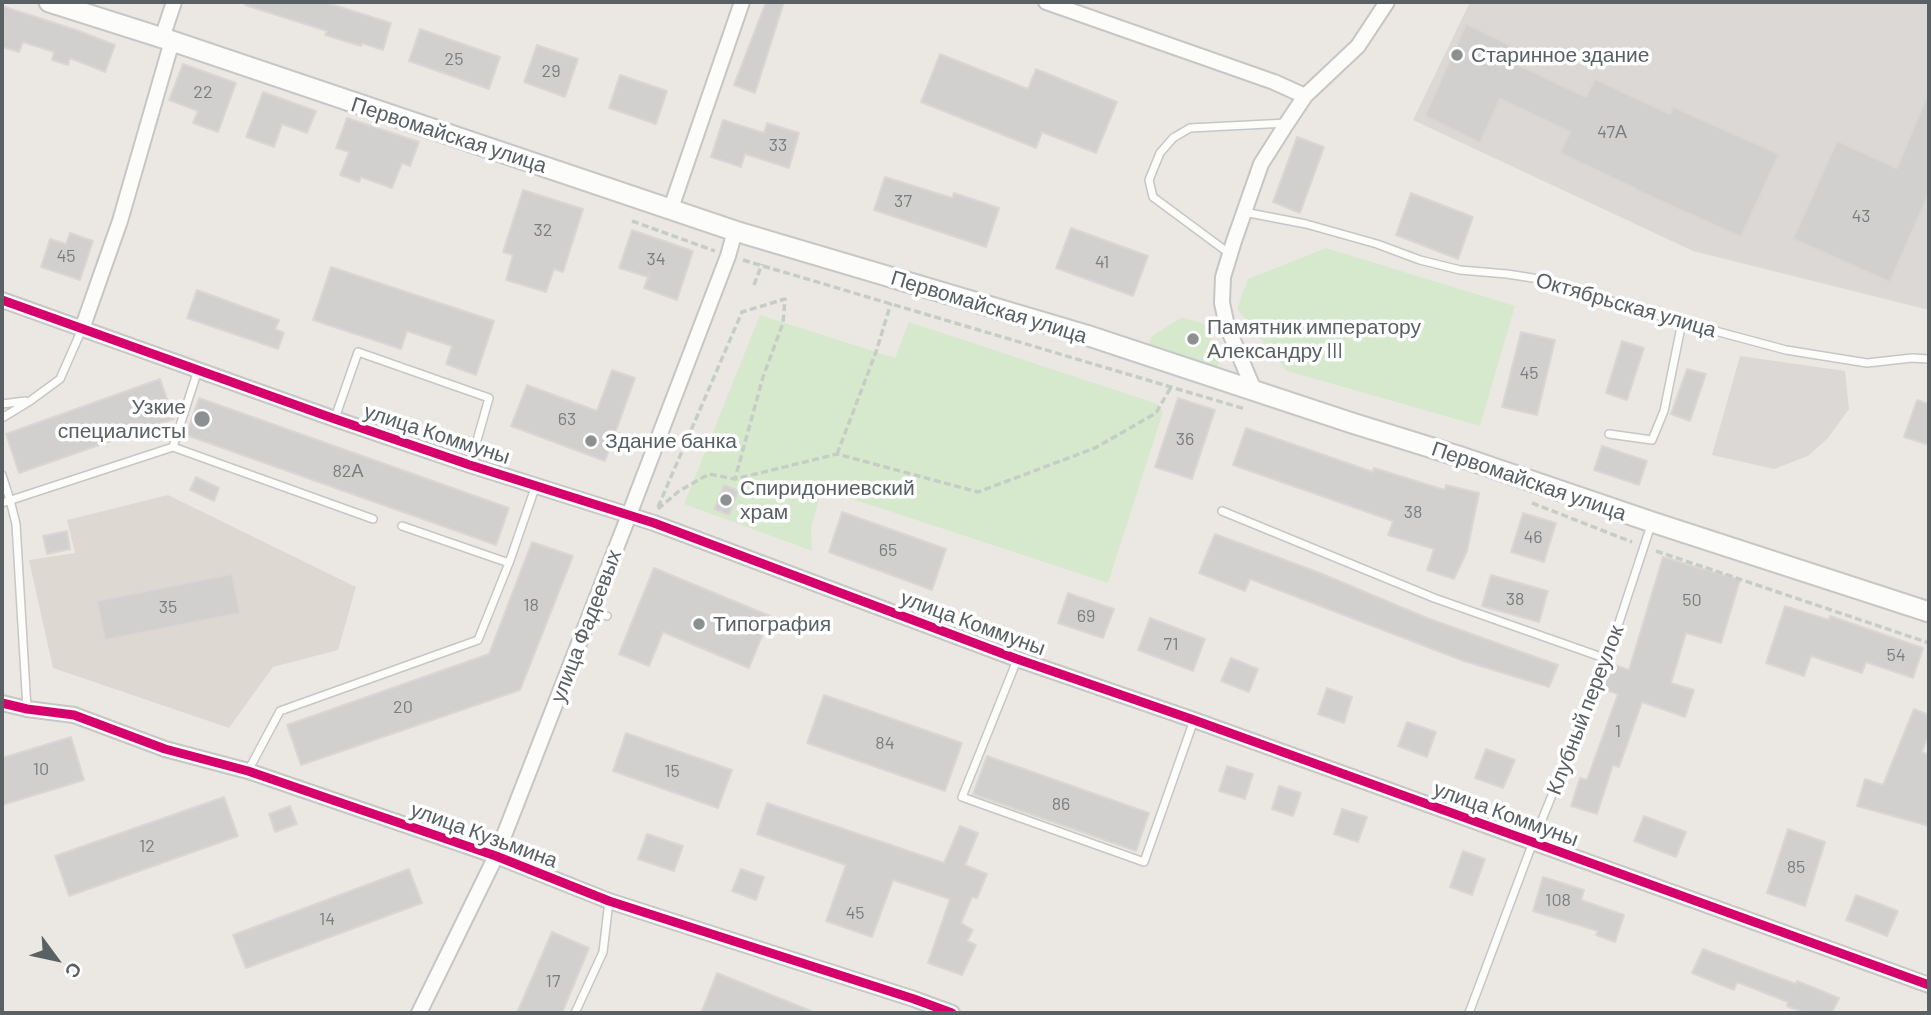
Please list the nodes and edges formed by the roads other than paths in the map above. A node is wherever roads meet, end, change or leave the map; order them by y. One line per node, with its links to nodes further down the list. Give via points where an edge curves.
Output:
1 (50, 2): 6 (main road, Первомайская улица)
2 (174, 2): 6 (street)
3 (742, 2): 9 (street)
4 (1046, 2): 7 (street)
5 (1387, 2): 7 (street, via 1359,46)
6 (167, 39): 9 (main road, Первомайская улица); 15 (street, via 120,221)
7 (1305, 96): 8 (street)
8 (1287, 122): 10 (street, via 1261,164); 12 (lane, via 1190,128 1160,153 1149,180 1153,197)
9 (671, 208): 11 (main road, Первомайская улица)
10 (1244, 212): 12 (street); 14 (lane, Октябрьская улица, via 1306,224 1460,270 1552,281)
11 (735, 231): 18 (main road, Первомайская улица); 31 (street, улица Фадеевых)
12 (1230, 254): 18 (street, via 1222,303)
13 (2, 300): 15 (street, улица Коммуны)
14 (1682, 322): 16 (lane, Октябрьская улица, via 1786,350 1867,363); 23 (lane, via 1664,411 1652,440)
15 (82, 329): 17 (street, улица Коммуны); 19 (lane, via 60,379)
16 (1929, 359)
17 (198, 369): 22 (street, улица Коммуны); 24 (lane)
18 (1254, 390): 33 (main road, Первомайская улица)
19 (30, 401): 20 (lane); 21 (lane)
20 (2, 404)
21 (2, 418)
22 (335, 419): 25 (street, улица Коммуны); 25 (lane, via 358,352 489,398)
23 (1609, 434)
24 (173, 447): 28 (lane); 32 (lane)
25 (470, 464): 27 (street, улица Коммуны)
26 (2, 475): 28 (lane)
27 (536, 485): 31 (street, улица Коммуны); 35 (lane)
28 (10, 500): 29 (lane); 42 (lane, via 19,557)
29 (2, 503)
30 (1222, 511): 40 (lane, via 1434,598)
31 (629, 514): 36 (street, улица Фадеевых); 39 (street, улица Коммуны)
32 (373, 519)
33 (1652, 522): 37 (main road, Первомайская улица); 40 (lane, Клубный переулок)
34 (402, 526): 35 (lane)
35 (509, 563): 44 (lane, via 478,640 280,711)
36 (592, 611): 38 (lane); 46 (street, улица Фадеевых)
37 (1929, 612)
38 (607, 616)
39 (1017, 659): 43 (street, улица Коммуны); 43 (lane, via 962,797 1144,862)
40 (1607, 659): 45 (lane, Клубный переулок)
41 (2, 703): 42 (street, улица Кузьмина)
42 (27, 709): 44 (street, улица Кузьмина, via 74,715 165,748)
43 (1194, 720): 45 (street, улица Коммуны)
44 (248, 771): 46 (street, улица Кузьмина)
45 (1533, 842): 48 (street, улица Коммуны); 54 (lane, Клубный переулок)
46 (496, 856): 47 (street, улица Кузьмина); 50 (street, улица Фадеевых)
47 (609, 901): 49 (street, улица Кузьмина); 51 (lane, via 603,952)
48 (1929, 985)
49 (914, 999): 52 (lane); 53 (street, улица Кузьмина)
50 (419, 1013)
51 (575, 1013)
52 (925, 1013)
53 (952, 1013)
54 (1469, 1013)

